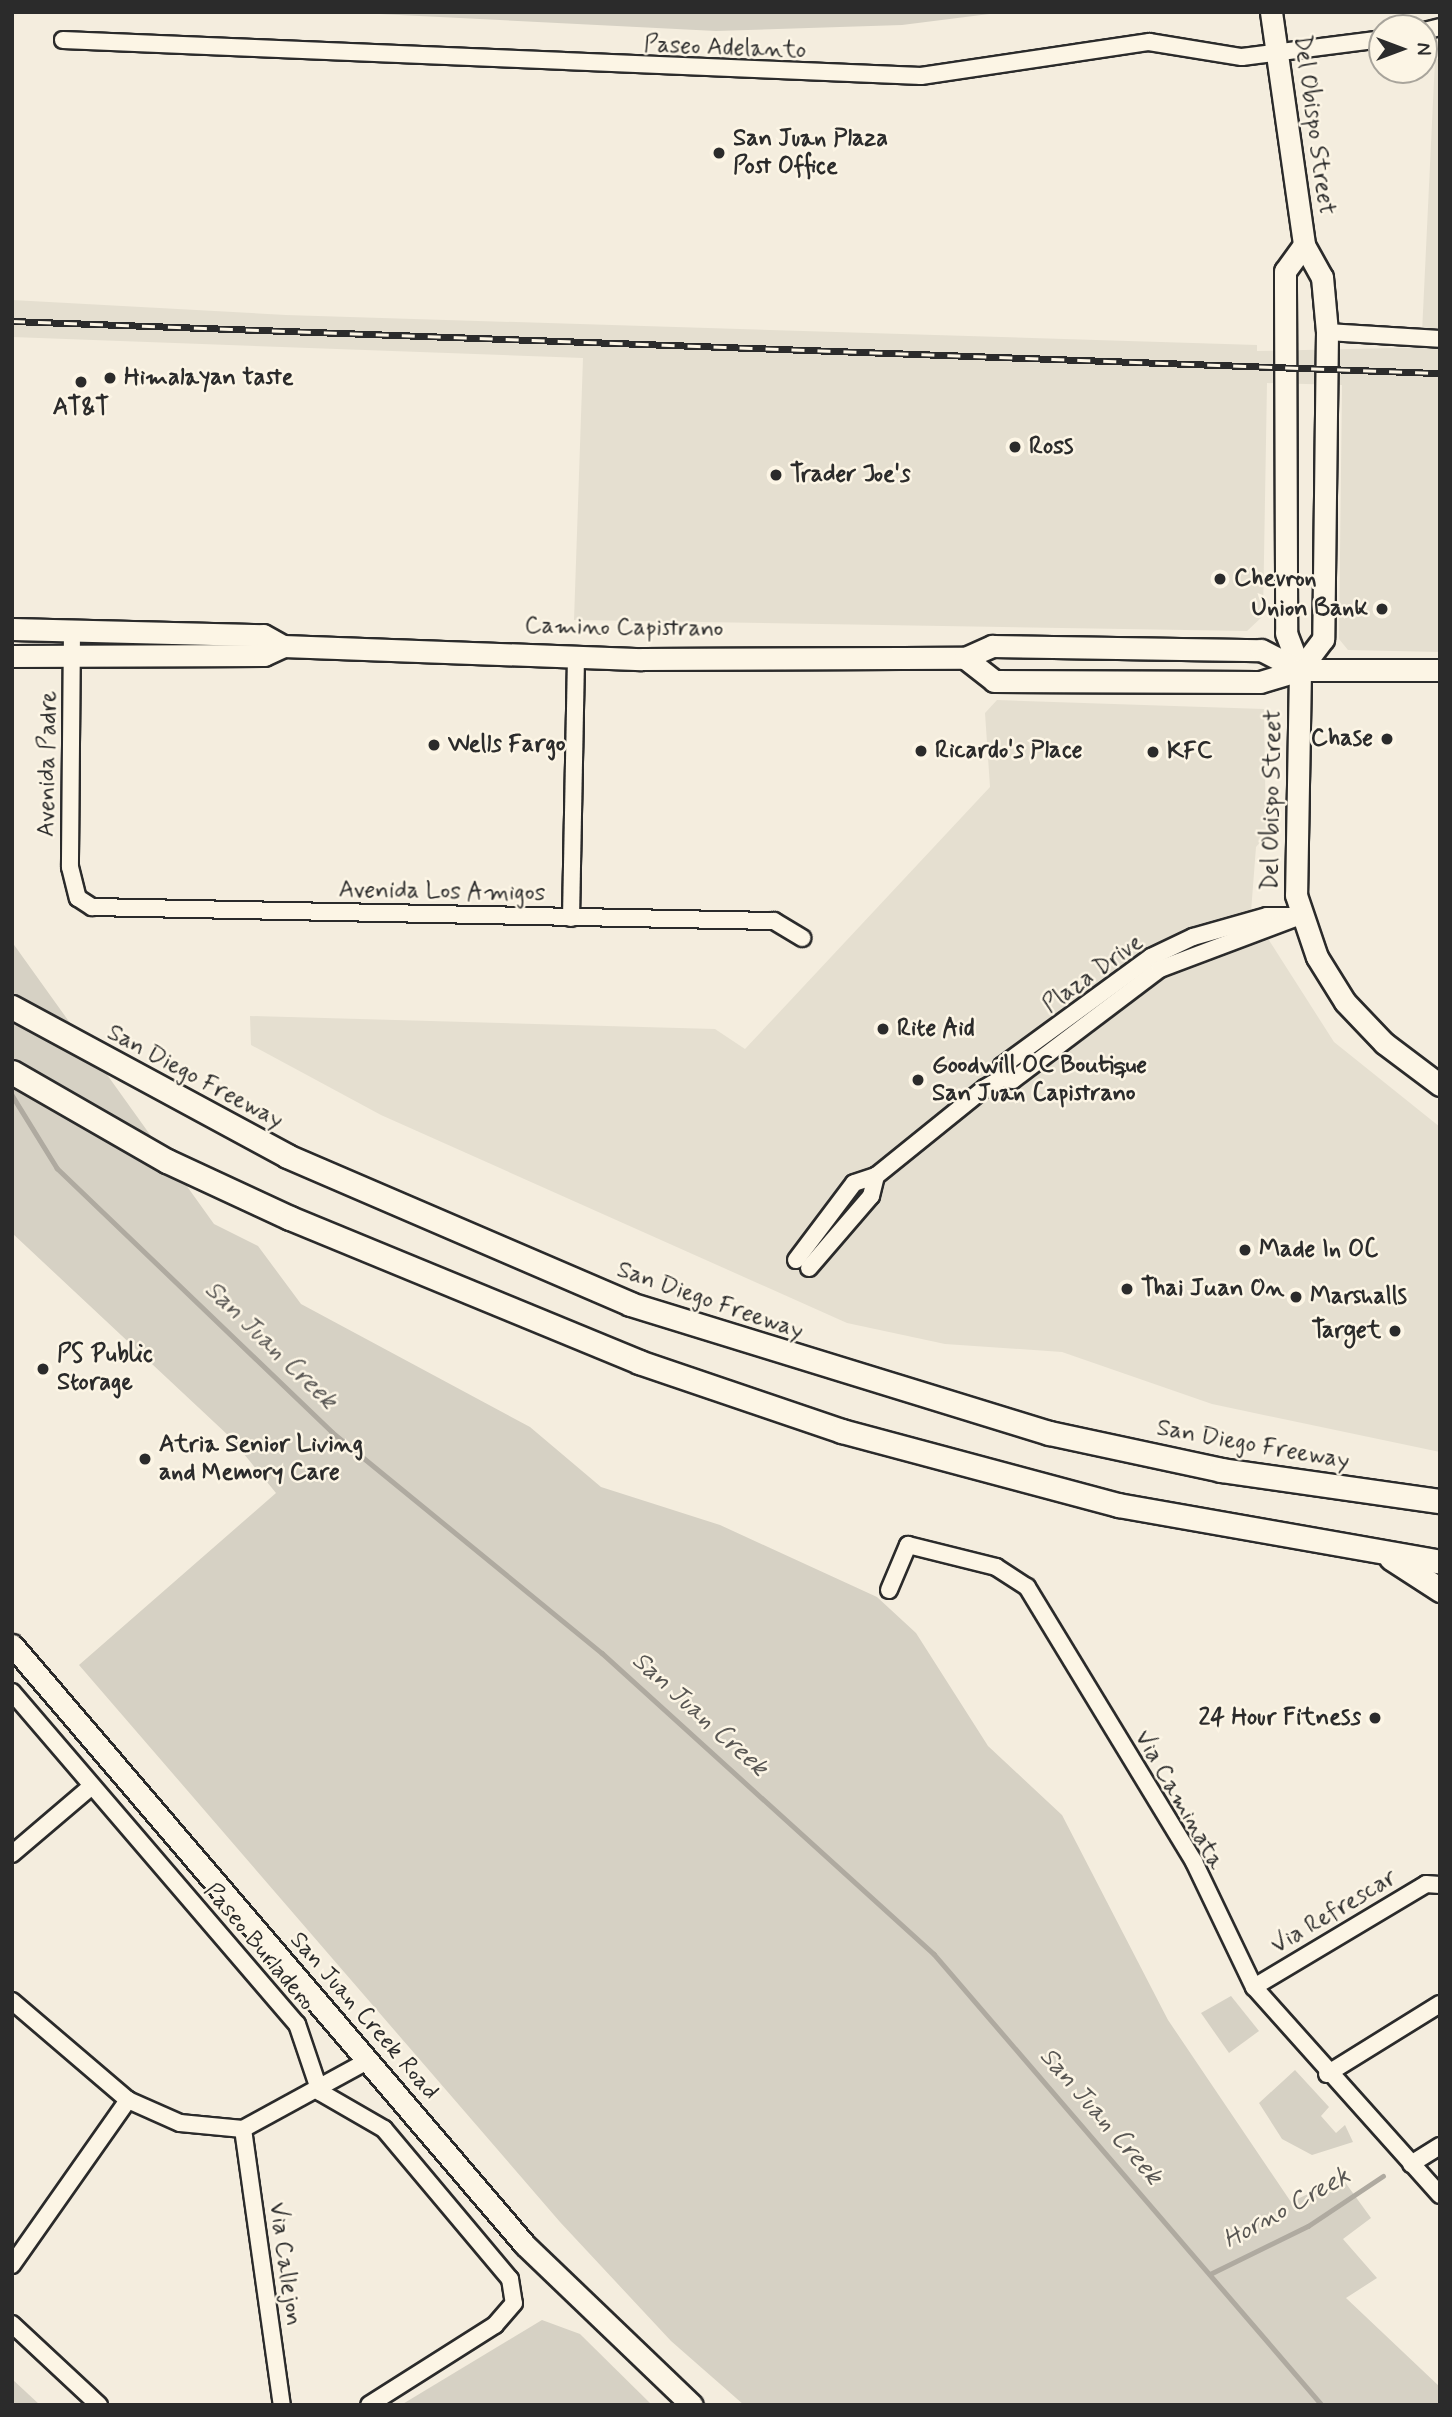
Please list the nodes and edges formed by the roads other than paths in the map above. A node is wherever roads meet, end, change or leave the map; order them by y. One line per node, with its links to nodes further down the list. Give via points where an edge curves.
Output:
1 (1271, 12): 4 (main road, Del Obispo Street)
2 (63, 40): 4 (street, Paseo Adelanto, via 921,76 1149,42 1242,57)
3 (1368, 41): 4 (street, Paseo Adelanto)
4 (1277, 52): 5 (main road, Del Obispo Street)
5 (1304, 244): 6 (main road, Del Obispo Street, via 1322,277); 15 (main road, Del Obispo Street, via 1285,271 1286,634)
6 (1327, 332): 7 (street); 15 (main road, Del Obispo Street, via 1323,639)
7 (1440, 339)
8 (12, 629): 9 (main road, Camino Capistrano)
9 (72, 630): 10 (main road, Camino Capistrano, via 263,635); 12 (street, Avenida Padre)
10 (283, 646): 12 (main road, Camino Capistrano, via 264,655); 13 (main road, Camino Capistrano)
11 (12, 656): 12 (main road, Camino Capistrano)
12 (72, 656): 17 (street, Avenida Padre, via 70,867)
13 (576, 656): 14 (main road, Camino Capistrano); 19 (street)
14 (965, 658): 15 (main road, Camino Capistrano, via 992,646 1261,650); 15 (main road, Camino Capistrano, via 994,681 1260,682)
15 (1300, 670): 16 (main road, Camino Capistrano); 18 (main road, Del Obispo Street, via 1295,863)
16 (1440, 670)
17 (78, 898): 19 (street, Avenida Los Amigos, via 92,906)
18 (1300, 916): 23 (main road, Del Obispo Street, via 1328,978 1358,1018); 24 (street, Plaza Drive, via 1242,923 1151,957 1002,1066 1002,1078 876,1176 871,1196)
19 (571, 918): 20 (street, Avenida Los Amigos, via 774,920)
20 (802, 938)
21 (12, 1007): 25 (highway, San Diego Freeway, via 156,1088 373,1196 630,1304 757,1348 1049,1433 1221,1470)
22 (12, 1072): 26 (highway, via 167,1161 290,1219 639,1362 842,1431 1118,1504)
23 (1440, 1085)
24 (803, 1264)
25 (1440, 1502)
26 (1385, 1555): 27 (highway); 29 (highway)
27 (1440, 1562)
28 (888, 1590): 35 (street, Via Caminata, via 908,1545 996,1567 1027,1587 1194,1862)
29 (1440, 1590)
30 (12, 1645): 38 (main road, San Juan Creek Road)
31 (12, 1692): 32 (street, Paseo Burladero)
32 (92, 1786): 33 (street); 40 (street, Paseo Burladero, via 297,2024)
33 (12, 1854)
34 (1440, 1885): 35 (street, Via Refrescar, via 1426,1884)
35 (1254, 1987): 39 (street, Via Caminata)
36 (12, 2001): 41 (street)
37 (1440, 2004): 39 (street)
38 (368, 2061): 40 (street); 51 (main road, San Juan Creek Road, via 525,2245)
39 (1327, 2074): 44 (street, Via Caminata)
40 (320, 2092): 42 (street); 50 (street, via 370,2116 499,2261 514,2303 495,2326)
41 (128, 2100): 42 (street, via 180,2123); 46 (street)
42 (243, 2129): 49 (street, Via Callejon)
43 (1440, 2146): 44 (street)
44 (1411, 2164): 45 (street, Via Caminata)
45 (1440, 2196)
46 (12, 2265)
47 (12, 2324): 48 (street)
48 (99, 2405)
49 (282, 2405)
50 (369, 2405)
51 (692, 2405)

